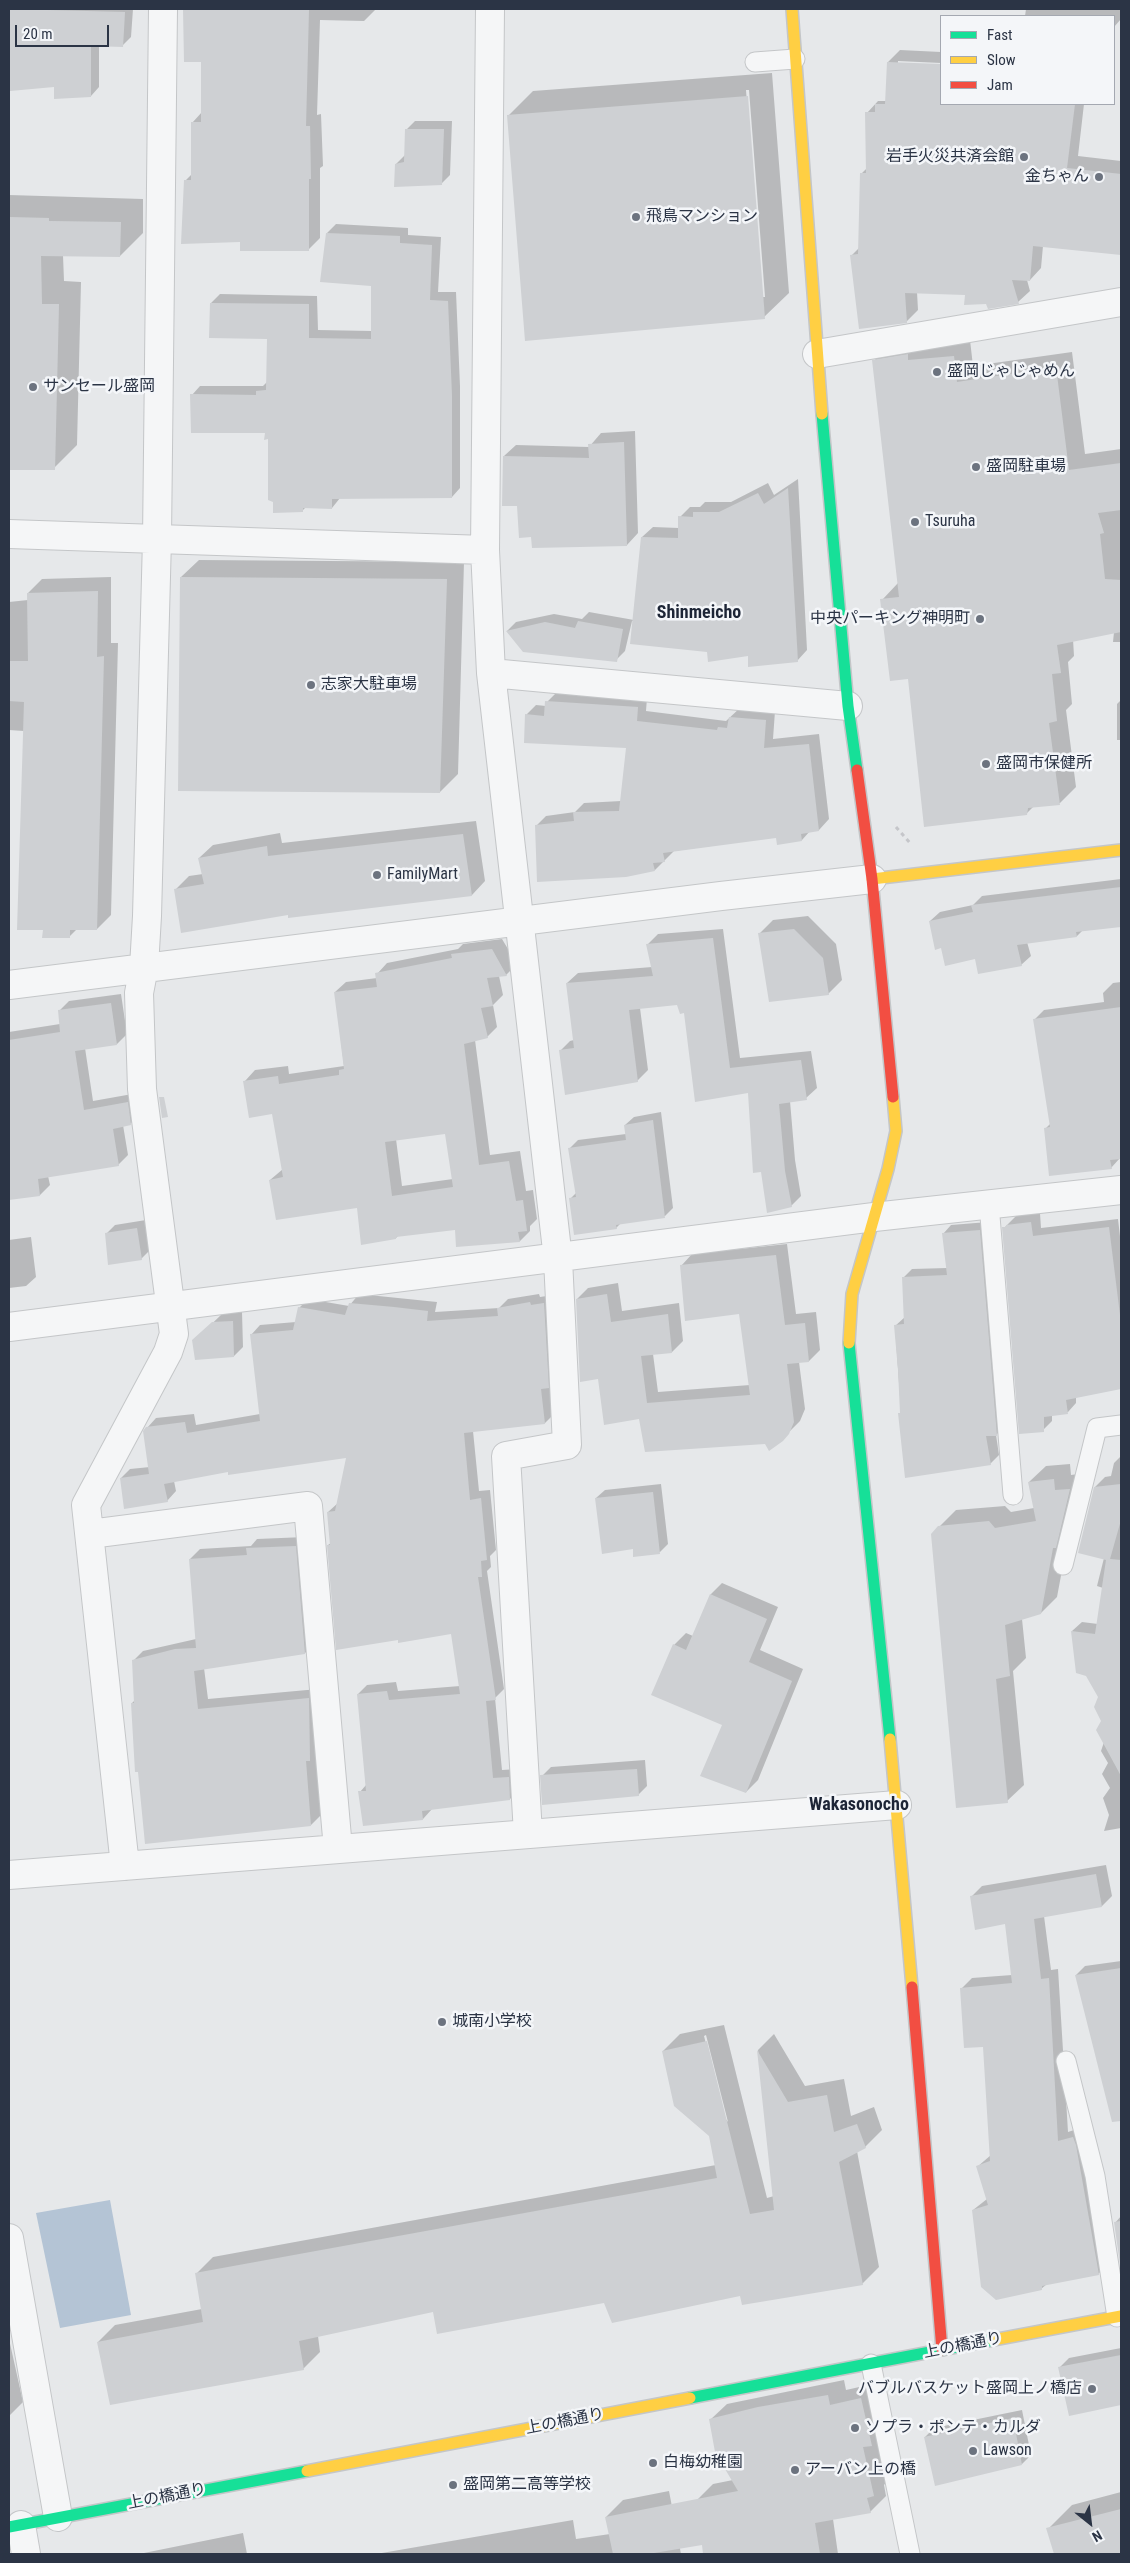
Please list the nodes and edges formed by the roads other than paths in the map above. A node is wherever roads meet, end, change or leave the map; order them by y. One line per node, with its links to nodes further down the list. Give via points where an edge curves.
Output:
1 (163, 9): 9 (street)
2 (490, 9): 10 (street)
3 (792, 9): 4 (street)
4 (795, 59): 5 (lane); 7 (street)
5 (755, 62)
6 (1121, 302): 7 (street)
7 (816, 354): 12 (street)
8 (9, 534): 9 (street)
9 (157, 539): 10 (street); 16 (street)
10 (485, 550): 11 (street)
11 (491, 673): 12 (street); 15 (street)
12 (848, 706): 14 (street)
13 (1121, 850): 14 (street)
14 (872, 879): 15 (street); 20 (street, via 896,1130)
15 (520, 920): 16 (street); 21 (street)
16 (144, 967): 17 (street); 22 (street, via 139,993 142,1089)
17 (9, 985)
18 (1121, 1190): 19 (street)
19 (989, 1204): 20 (street); 25 (lane)
20 (874, 1217): 21 (street); 28 (street, via 852,1294 848,1338)
21 (558, 1259): 22 (street); 29 (street, via 567,1445 506,1456)
22 (170, 1308): 23 (street); 26 (street, via 174,1334 168,1352 86,1505)
23 (9, 1327)
24 (1121, 1424): 27 (lane, via 1097,1428)
25 (1013, 1495)
26 (90, 1534): 30 (street, via 308,1506); 31 (street)
27 (1063, 1566)
28 (897, 1805): 29 (street); 36 (street)
29 (528, 1834): 30 (street)
30 (338, 1849): 31 (street)
31 (125, 1866): 32 (street)
32 (9, 1875)
33 (1066, 2060): 35 (lane, via 1095,2176)
34 (9, 2238): 38 (street)
35 (1119, 2317): 36 (street, 上の橋通り)
36 (942, 2350): 37 (street, 上の橋通り)
37 (871, 2364): 38 (street, 上の橋通り); 41 (lane)
38 (58, 2517): 39 (street, 上の橋通り)
39 (15, 2526): 40 (street)
40 (26, 2554)
41 (910, 2554)

